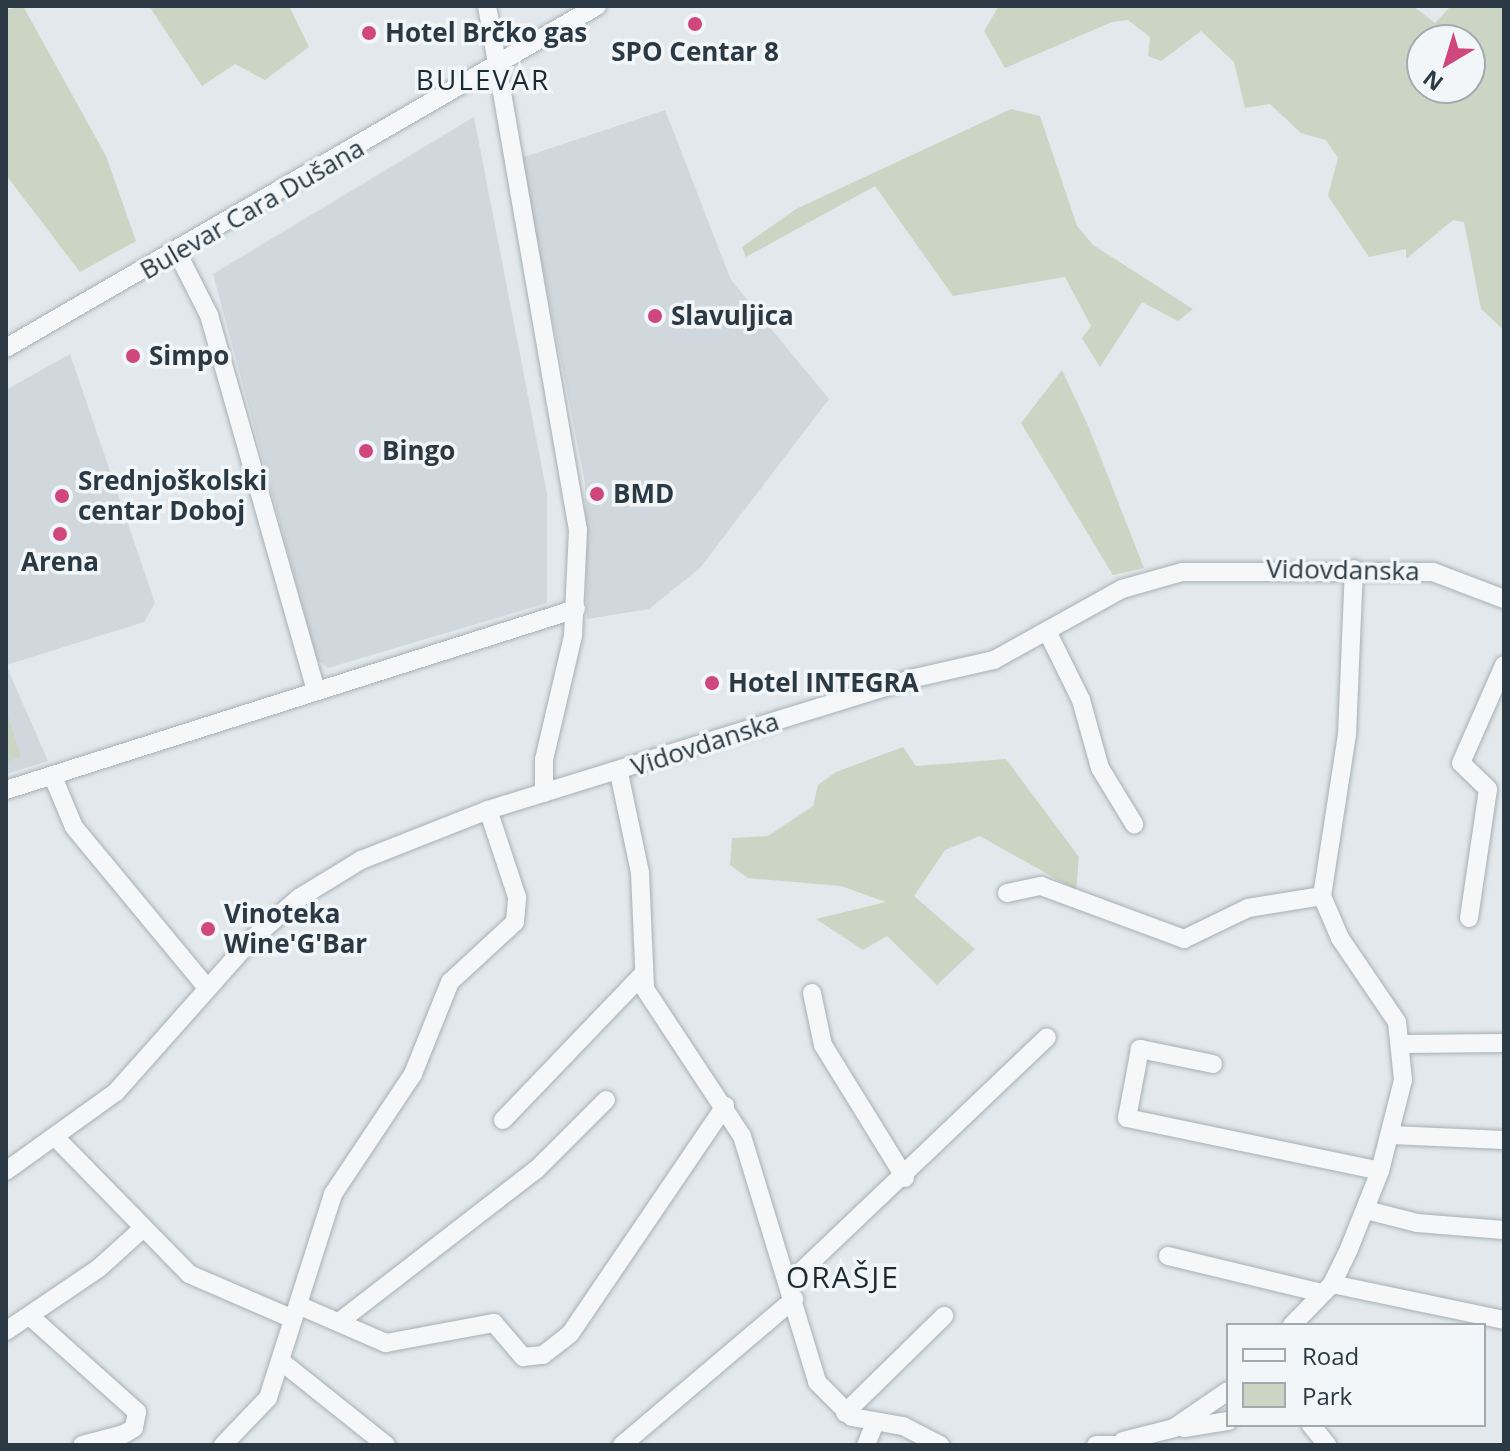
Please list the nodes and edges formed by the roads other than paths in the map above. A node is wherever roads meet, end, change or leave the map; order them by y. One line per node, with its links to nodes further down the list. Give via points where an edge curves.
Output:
1 (487, 6): 3 (street)
2 (597, 6): 3 (street, Bulevar Cara Dušana)
3 (497, 69): 4 (street, Bulevar Cara Dušana); 8 (street, via 573,479)
4 (177, 252): 5 (street, Bulevar Cara Dušana); 11 (street, via 209,315)
5 (6, 348)
6 (1354, 569): 7 (street, Vidovdanska, via 1433,572); 9 (street, Vidovdanska, via 1182,572 1122,589); 19 (street, via 1347,735)
7 (1504, 599)
8 (576, 609): 11 (street); 15 (street, via 544,760)
9 (1048, 633): 12 (street, Vidovdanska, via 975,667 910,679); 17 (street, via 1081,700 1100,768)
10 (1504, 665): 20 (street, via 1461,763 1488,789)
11 (315, 686): 13 (street)
12 (619, 773): 15 (street, Vidovdanska); 21 (street, via 643,893)
13 (53, 777): 14 (street); 22 (street, via 74,827)
14 (6, 790)
15 (544, 793): 16 (street, Vidovdanska)
16 (488, 810): 22 (street, Vidovdanska, via 337,872 251,940); 43 (street, via 517,897 515,922 450,982 413,1074 333,1194)
17 (1134, 824)
18 (1007, 893): 19 (street, via 1041,886 1184,939 1248,908)
19 (1322, 896): 26 (street)
20 (1469, 918)
21 (642, 975): 29 (street, via 657,1016); 30 (street)
22 (207, 988): 32 (street, Vidovdanska, via 116,1092)
23 (812, 993): 36 (street, via 823,1045)
24 (1047, 1037): 36 (street)
25 (1504, 1043): 26 (street)
26 (1403, 1044): 31 (street)
27 (1213, 1064): 35 (street, via 1140,1049 1127,1118)
28 (606, 1100): 47 (street, via 536,1170)
29 (725, 1106): 42 (street, via 742,1136); 47 (street, via 570,1334 543,1355 523,1357 489,1322 386,1343)
30 (503, 1120)
31 (1391, 1135): 33 (street); 35 (street)
32 (57, 1139): 34 (street, Vidovdanska); 38 (street)
33 (1504, 1140)
34 (6, 1171)
35 (1380, 1171): 37 (street)
36 (905, 1178): 42 (street)
37 (1366, 1210): 39 (street, via 1417,1223); 41 (street)
38 (141, 1230): 43 (street, via 203,1283); 45 (street)
39 (1504, 1230)
40 (1168, 1256): 41 (street)
41 (1327, 1289): 46 (street); 48 (street)
42 (792, 1291): 52 (street, via 817,1382); 61 (street)
43 (296, 1312): 47 (street); 50 (street)
44 (944, 1316): 52 (street)
45 (32, 1318): 49 (street); 58 (street, via 137,1412 134,1428)
46 (1504, 1320)
47 (339, 1322)
48 (1294, 1323)
49 (6, 1331)
50 (282, 1362): 59 (street, via 268,1398); 60 (street)
51 (1226, 1392): 56 (street)
52 (845, 1413): 54 (street)
53 (1226, 1421): 56 (street)
54 (874, 1425): 62 (street); 63 (street, via 903,1426)
55 (1313, 1427): 65 (street)
56 (1174, 1428): 57 (street)
57 (1123, 1443): 64 (street)
58 (82, 1445)
59 (223, 1445)
60 (386, 1445)
61 (622, 1445)
62 (866, 1445)
63 (940, 1445)
64 (1096, 1445)
65 (1327, 1445)

